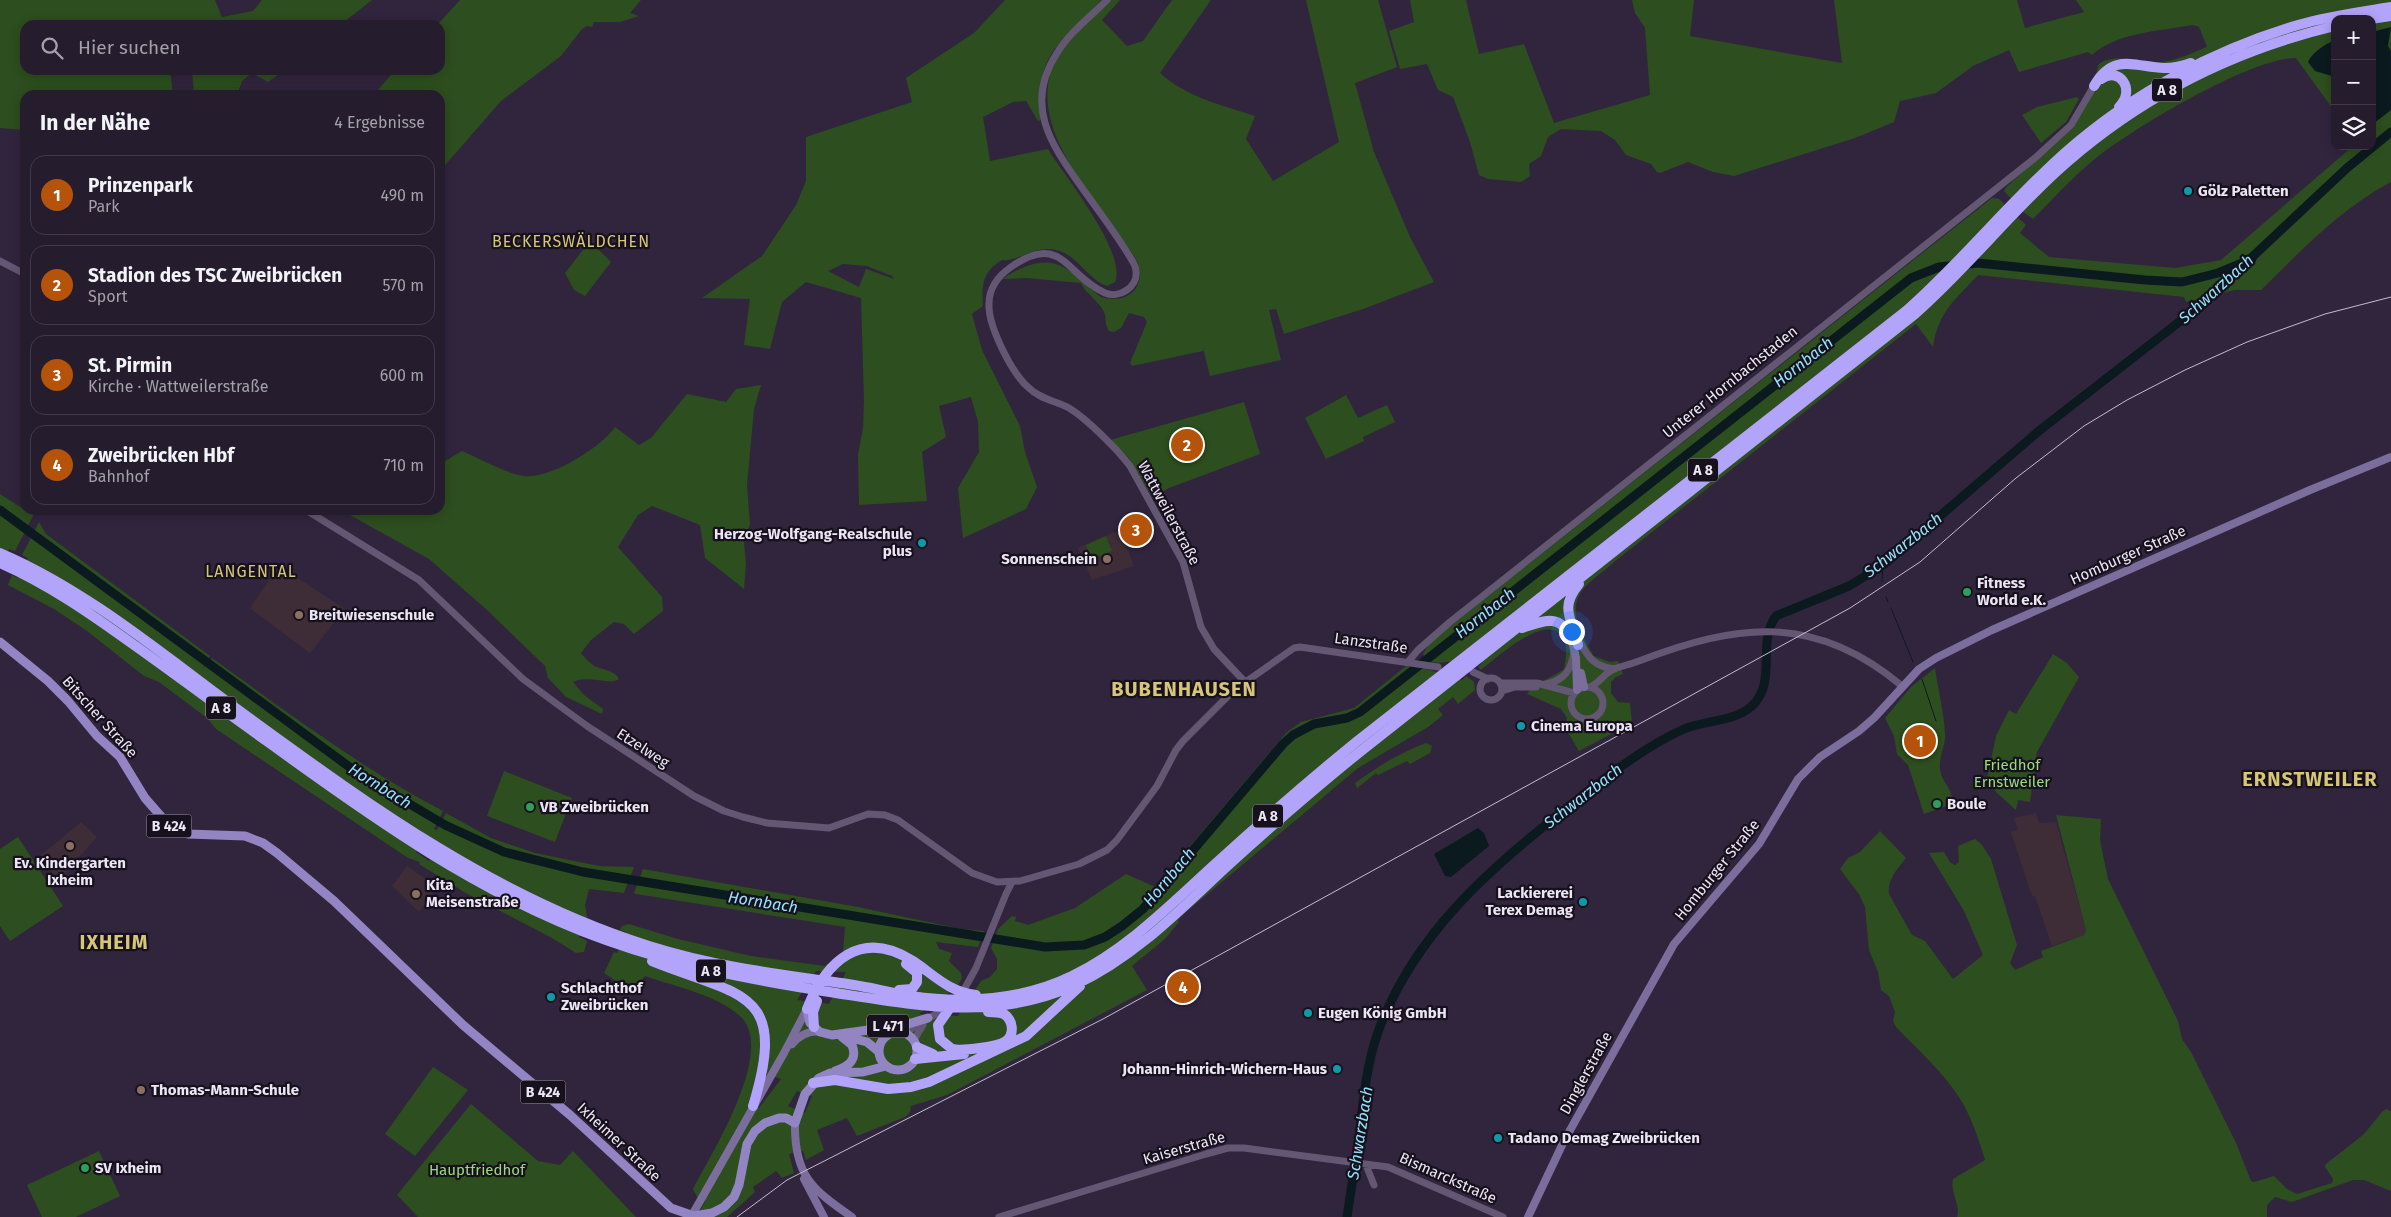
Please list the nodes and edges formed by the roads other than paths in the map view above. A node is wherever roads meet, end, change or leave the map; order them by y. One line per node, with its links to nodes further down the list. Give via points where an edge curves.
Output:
1 (1107, 0): 26 (street, Wattweilerstraße, via 1058,51 1044,81 1042,105 1054,149 1130,257 1136,271 1135,280 1124,292 1109,294 1065,261 1047,254 1024,259 995,282 989,300 990,316 1018,376 1034,392 1072,411 1125,460 1183,562 1201,627 1214,649)
2 (2391, 7): 6 (highway, A 8, via 2298,25)
3 (2391, 16): 4 (highway)
4 (2376, 18)
5 (2331, 27): 9 (highway, A 8, via 2261,46 2159,94 2088,144)
6 (2212, 58): 7 (highway, via 2164,68 2119,64 2102,73); 8 (highway, A 8, via 2154,88)
7 (2094, 86): 8 (highway, via 2101,78 2110,75 2120,78 2127,89 2124,102); 21 (street, Unterer Hornbachstaden, via 2071,125 1996,190 1450,622)
8 (2106, 120): 9 (highway, A 8, via 2067,151)
9 (2023, 199): 10 (highway, A 8)
10 (2006, 217): 16 (highway, A 8, via 1953,279 1877,344); 24 (highway, A 8, via 1878,333 1462,660)
11 (0, 261): 12 (street)
12 (20, 271)
13 (2391, 457): 28 (main road, Homburger Straße, via 1983,634 1936,658)
14 (314, 515): 35 (street, Etzelweg, via 419,580 532,686 620,749 706,803 755,820 819,827 834,828 868,814 890,816 972,874 997,882)
15 (2, 559): 36 (highway, A 8, via 97,608 421,844)
16 (1589, 571): 17 (highway, A 8); 19 (highway, via 1569,601 1568,618)
17 (1514, 630): 19 (highway, via 1541,621 1555,621 1566,629); 22 (highway, A 8)
18 (0, 642): 34 (main road, Bitscher Straße / B 424, via 48,681 120,757 145,798 172,829 188,834 230,834 251,838)
19 (1576, 644): 23 (street, via 1598,666); 27 (street, via 1566,674 1558,681); 31 (main road)
20 (1300, 647): 21 (street, Lanzstraße); 26 (street, Etzelweg)
21 (1409, 662): 24 (street, Lanzstraße)
22 (1473, 667): 25 (street); 29 (street); 39 (highway, A 8, via 1453,678 1297,802 1143,942)
23 (1617, 668): 28 (street, via 1721,635 1779,631 1823,640 1856,654); 31 (street); 32 (street, via 1605,678)
24 (1438, 670): 42 (highway, A 8, via 1291,795 1123,946 1068,978 1029,992)
25 (1488, 679): 29 (street); 30 (street, via 1495,679)
26 (1245, 682): 35 (street, Etzelweg, via 1179,745 1157,786 1107,850 1054,874)
27 (1545, 684): 30 (street, via 1528,682); 31 (street)
28 (1902, 686): 38 (main road, Homburger Straße, via 1874,718 1828,750 1798,779 1759,844)
29 (1480, 687): 30 (street, via 1481,695 1490,701 1499,698)
30 (1501, 687): 33 (street, via 1536,687 1564,696)
31 (1581, 690): 32 (street); 33 (street)
32 (1600, 693): 33 (street, via 1602,706 1599,714 1592,718 1579,717)
33 (1571, 703)
34 (301, 873): 64 (main road, Ixheimer Straße / B 424, via 463,1026 570,1115 678,1212 704,1215 729,1203 739,1185 747,1144 755,1131 765,1123 784,1118)
35 (1012, 882): 43 (street, via 968,986)
36 (583, 927): 37 (highway, A 8); 37 (highway, A 8, via 606,940)
37 (621, 943): 40 (highway, A 8, via 729,975); 60 (highway, via 669,968 730,989 748,1001 761,1018 765,1031)
38 (1674, 944): 74 (main road, Dinglerstraße, via 1559,1149)
39 (1091, 977): 45 (highway, A 8, via 1042,998); 54 (highway, via 1026,1036)
40 (807, 984): 41 (highway, A 8, via 840,983); 46 (highway, A 8, via 834,993)
41 (876, 989): 42 (highway, A 8); 47 (highway, via 911,990 917,984 918,975 911,967 890,958 868,955 847,961 830,977 814,1006)
42 (968, 1001): 44 (highway, via 904,956 886,950 864,950 846,954 833,963); 45 (highway, A 8); 46 (highway, A 8)
43 (953, 1003): 46 (street); 53 (highway, via 938,1025 940,1039 947,1047 956,1050)
44 (807, 1008): 47 (main road, via 809,1023); 50 (main road)
45 (978, 1009): 53 (highway, via 1003,1014 1012,1026 1006,1041)
46 (932, 1012): 48 (street); 49 (main road, L 471, via 905,1025); 52 (street)
47 (815, 1030): 49 (main road); 50 (main road, via 804,1028); 55 (main road, via 798,1038)
48 (905, 1033): 51 (main road, via 893,1032); 52 (main road)
49 (842, 1035): 51 (main road); 56 (main road, via 861,1040); 61 (main road, via 852,1045 854,1057 848,1066)
50 (794, 1036): 55 (main road)
51 (884, 1038): 56 (main road)
52 (915, 1044): 53 (highway, via 924,1052 942,1055); 57 (main road)
53 (981, 1047)
54 (1001, 1049): 57 (highway); 62 (highway, via 922,1085 900,1089 873,1088 835,1080)
55 (784, 1053): 60 (main road)
56 (879, 1053): 58 (main road); 59 (main road, via 872,1064)
57 (916, 1059): 58 (main road, via 903,1070)
58 (886, 1066): 59 (main road)
59 (858, 1072): 61 (main road)
60 (768, 1073): 63 (highway)
61 (830, 1073): 62 (main road)
62 (813, 1083): 64 (main road, via 805,1094)
63 (753, 1106): 69 (main road)
64 (795, 1123): 67 (main road, via 797,1152)
65 (1366, 1164): 66 (street, Kaiserstraße); 68 (street); 72 (street, Kaiserstraße, via 1228,1148)
66 (1380, 1166): 73 (street, Bismarckstraße, via 1398,1170)
67 (806, 1180): 70 (main road); 71 (main road)
68 (1374, 1185)
69 (691, 1217)
70 (824, 1217)
71 (852, 1217)
72 (999, 1217)
73 (1503, 1217)
74 (1528, 1217)

